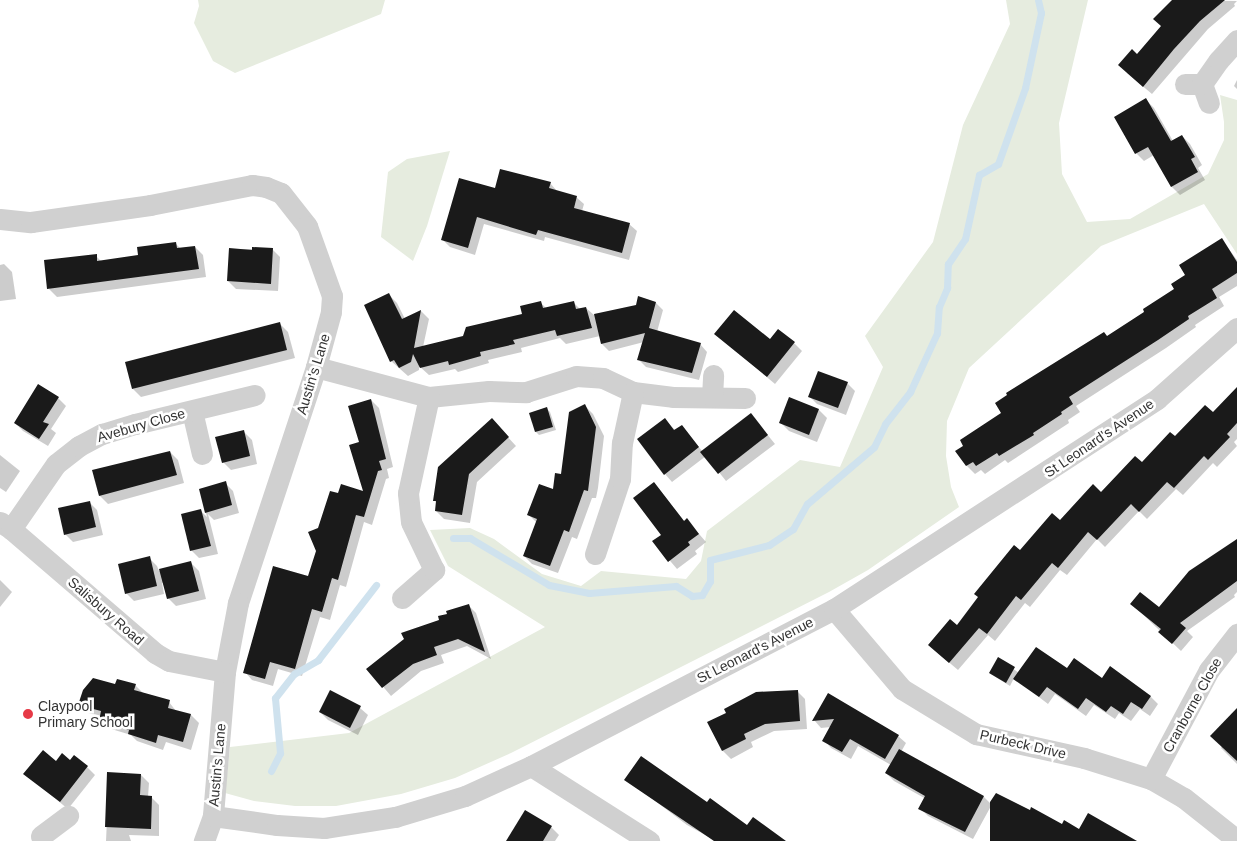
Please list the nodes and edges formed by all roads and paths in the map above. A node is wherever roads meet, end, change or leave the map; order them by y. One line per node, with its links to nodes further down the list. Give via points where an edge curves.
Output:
1 (1237, 40): 2 (street)
2 (1198, 91)
3 (0, 219): 5 (street, Austin's Lane, via 40,220 150,205 252,185 281,193 307,226 332,296 331,312)
4 (1237, 328): 17 (street, St Leonard's Avenue, via 1157,399)
5 (316, 367): 9 (street); 19 (street, Austin's Lane, via 238,603)
6 (713, 375): 10 (street)
7 (633, 392): 9 (street, via 603,378 576,376 526,392 489,391); 10 (street); 15 (street, via 622,443 620,479)
8 (255, 395): 12 (street, Avebury Close)
9 (429, 397): 16 (street, via 408,493 411,522 434,570)
10 (712, 397): 11 (street)
11 (745, 398)
12 (192, 411): 13 (street, Avebury Close); 14 (street, Avebury Close, via 102,434 79,446 56,464)
13 (202, 454)
14 (6, 525): 19 (street, Salisbury Road, via 155,653 169,661)
15 (595, 554)
16 (402, 598)
17 (834, 609): 20 (street, St Leonard's Avenue); 21 (street, Purbeck Drive, via 902,689 976,734 1084,758)
18 (1237, 634): 21 (street, Cranborne Close, via 1209,670)
19 (225, 672): 23 (street, Austin's Lane)
20 (531, 766): 23 (street, St Leonard's Avenue, via 465,796 395,817 324,828); 28 (street)
21 (1151, 780): 25 (street, Purbeck Drive, via 1184,798)
22 (68, 816): 24 (street)
23 (213, 816): 27 (street, Austin's Lane)
24 (39, 833)
25 (1214, 833): 26 (street, Purbeck Drive)
26 (1237, 840)
27 (204, 841)
28 (649, 841)

